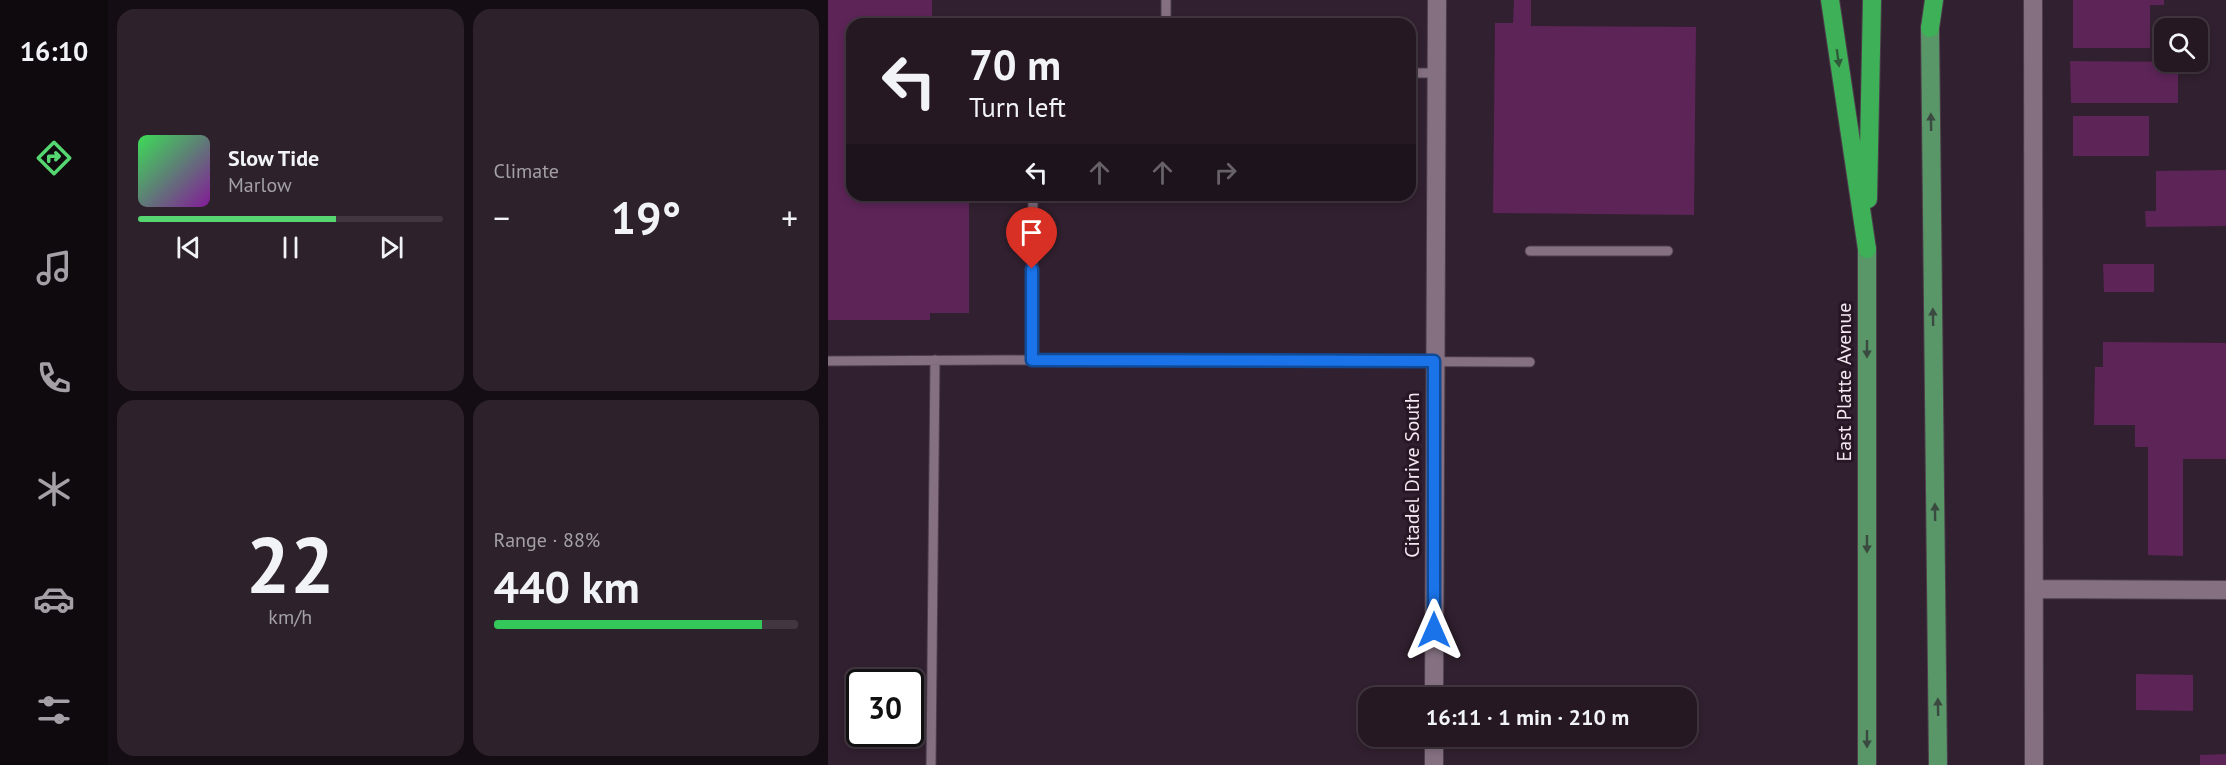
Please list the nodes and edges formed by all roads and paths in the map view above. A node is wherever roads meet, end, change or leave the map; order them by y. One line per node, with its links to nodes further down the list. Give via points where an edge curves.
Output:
1 (1166, 0): 7 (lane)
2 (1437, 0): 10 (street, Citadel Drive South)
3 (1830, 0): 12 (highway, one-way to 12)
4 (1872, 0): 12 (highway, East Platte Avenue)
5 (1932, 0): 8 (highway)
6 (2033, 0): 20 (street)
7 (1166, 18)
8 (1930, 28): 27 (main road, one-way to 8)
9 (1416, 73): 10 (lane)
10 (1437, 73): 18 (street, Citadel Drive South)
11 (1033, 201): 16 (lane)
12 (1867, 249): 26 (main road, East Platte Avenue, one-way to 26)
13 (1530, 251): 14 (lane)
14 (1668, 251)
15 (935, 360): 16 (lane); 17 (lane); 24 (lane)
16 (1032, 360): 18 (lane)
17 (828, 361)
18 (1434, 361): 19 (lane); 22 (street, Citadel Drive South)
19 (1530, 362)
20 (2034, 589): 21 (street); 28 (street)
21 (2226, 590)
22 (1434, 687)
23 (1434, 747): 25 (street)
24 (931, 765)
25 (1434, 765)
26 (1867, 765)
27 (1938, 765)
28 (2034, 765)

